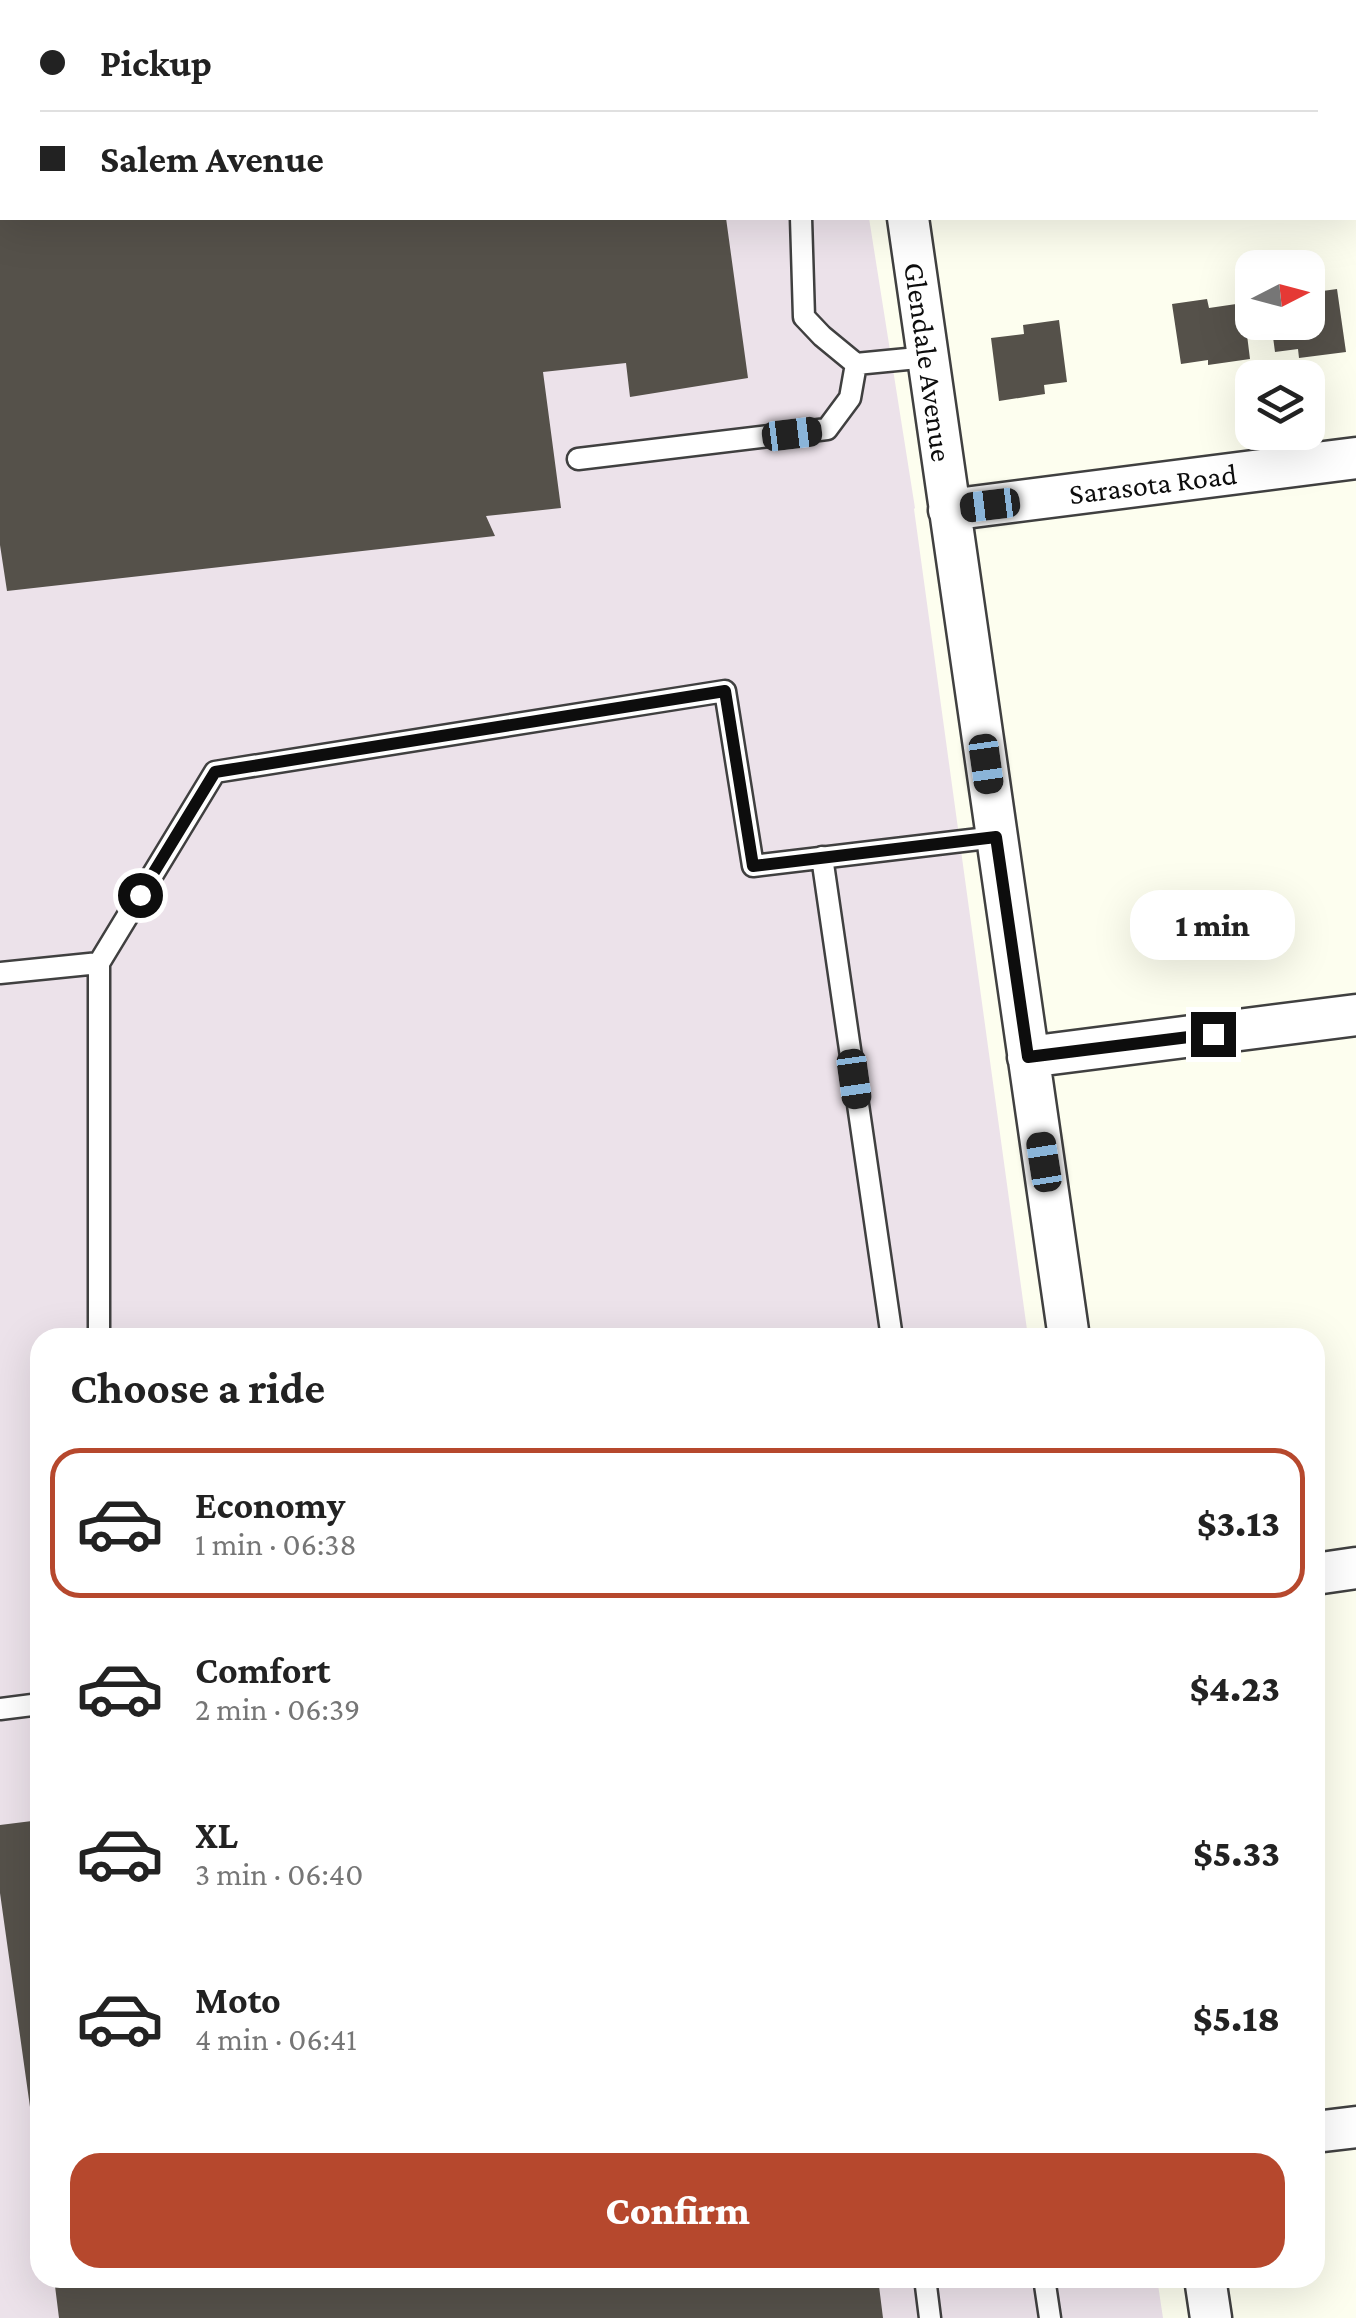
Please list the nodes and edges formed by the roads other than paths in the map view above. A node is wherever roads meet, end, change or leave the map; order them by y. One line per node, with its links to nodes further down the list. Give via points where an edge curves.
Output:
1 (801, 220): 4 (lane, via 804,318)
2 (908, 220): 3 (street, Glendale Avenue)
3 (928, 356): 4 (lane); 7 (street, Glendale Avenue)
4 (856, 364): 6 (lane, via 850,398 827,430)
5 (1356, 458): 7 (street, Sarasota Road)
6 (578, 459)
7 (949, 510): 8 (street, Glendale Avenue)
8 (996, 837): 9 (lane); 13 (street, Glendale Avenue)
9 (822, 858): 10 (lane, via 753,866 725,691 215,772); 15 (lane)
10 (99, 963): 11 (lane); 14 (lane)
11 (0, 974)
12 (1356, 1016): 13 (street)
13 (1028, 1057): 16 (street, Glendale Avenue)
14 (99, 1328)
15 (891, 1328)
16 (1068, 1328)
17 (1356, 1568): 18 (street)
18 (1325, 1573)
19 (30, 1705): 20 (lane)
20 (0, 1709)
21 (1356, 2127): 22 (street)
22 (1325, 2131)
23 (926, 2288): 26 (lane)
24 (1046, 2288): 27 (lane)
25 (1206, 2288): 28 (street)
26 (930, 2318)
27 (1050, 2318)
28 (1211, 2318)

